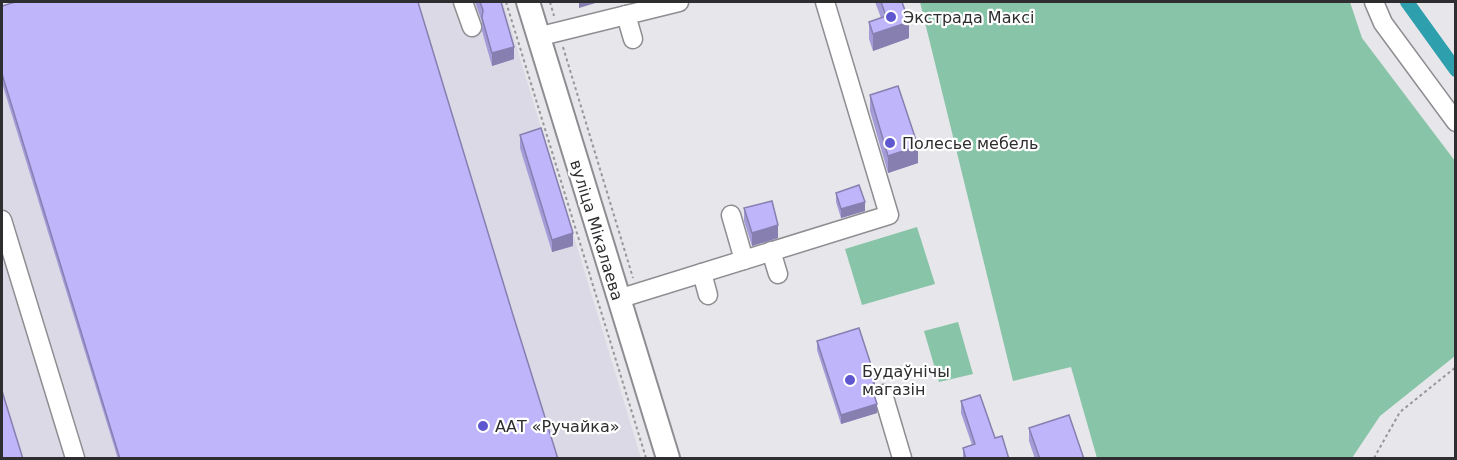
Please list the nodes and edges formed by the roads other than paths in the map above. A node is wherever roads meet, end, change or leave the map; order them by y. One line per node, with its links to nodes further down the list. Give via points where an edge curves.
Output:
1 (463, 2): 7 (lane)
2 (528, 2): 8 (main road, вуліца Мікалаева)
3 (679, 2): 6 (lane)
4 (825, 2): 13 (lane, via 889,214)
5 (1374, 2): 10 (lane, via 1383,23)
6 (626, 15): 8 (lane); 9 (lane)
7 (472, 27)
8 (548, 34): 18 (main road, вуліца Мікалаева)
9 (633, 39)
10 (1455, 122)
11 (731, 214): 14 (lane)
12 (2, 220): 20 (lane)
13 (771, 251): 14 (lane); 16 (lane)
14 (744, 260): 15 (lane)
15 (702, 273): 17 (lane); 18 (lane)
16 (778, 274)
17 (708, 295)
18 (628, 296): 21 (main road, вуліца Мікалаева)
19 (883, 394): 22 (lane)
20 (75, 459)
21 (668, 459)
22 (902, 459)

